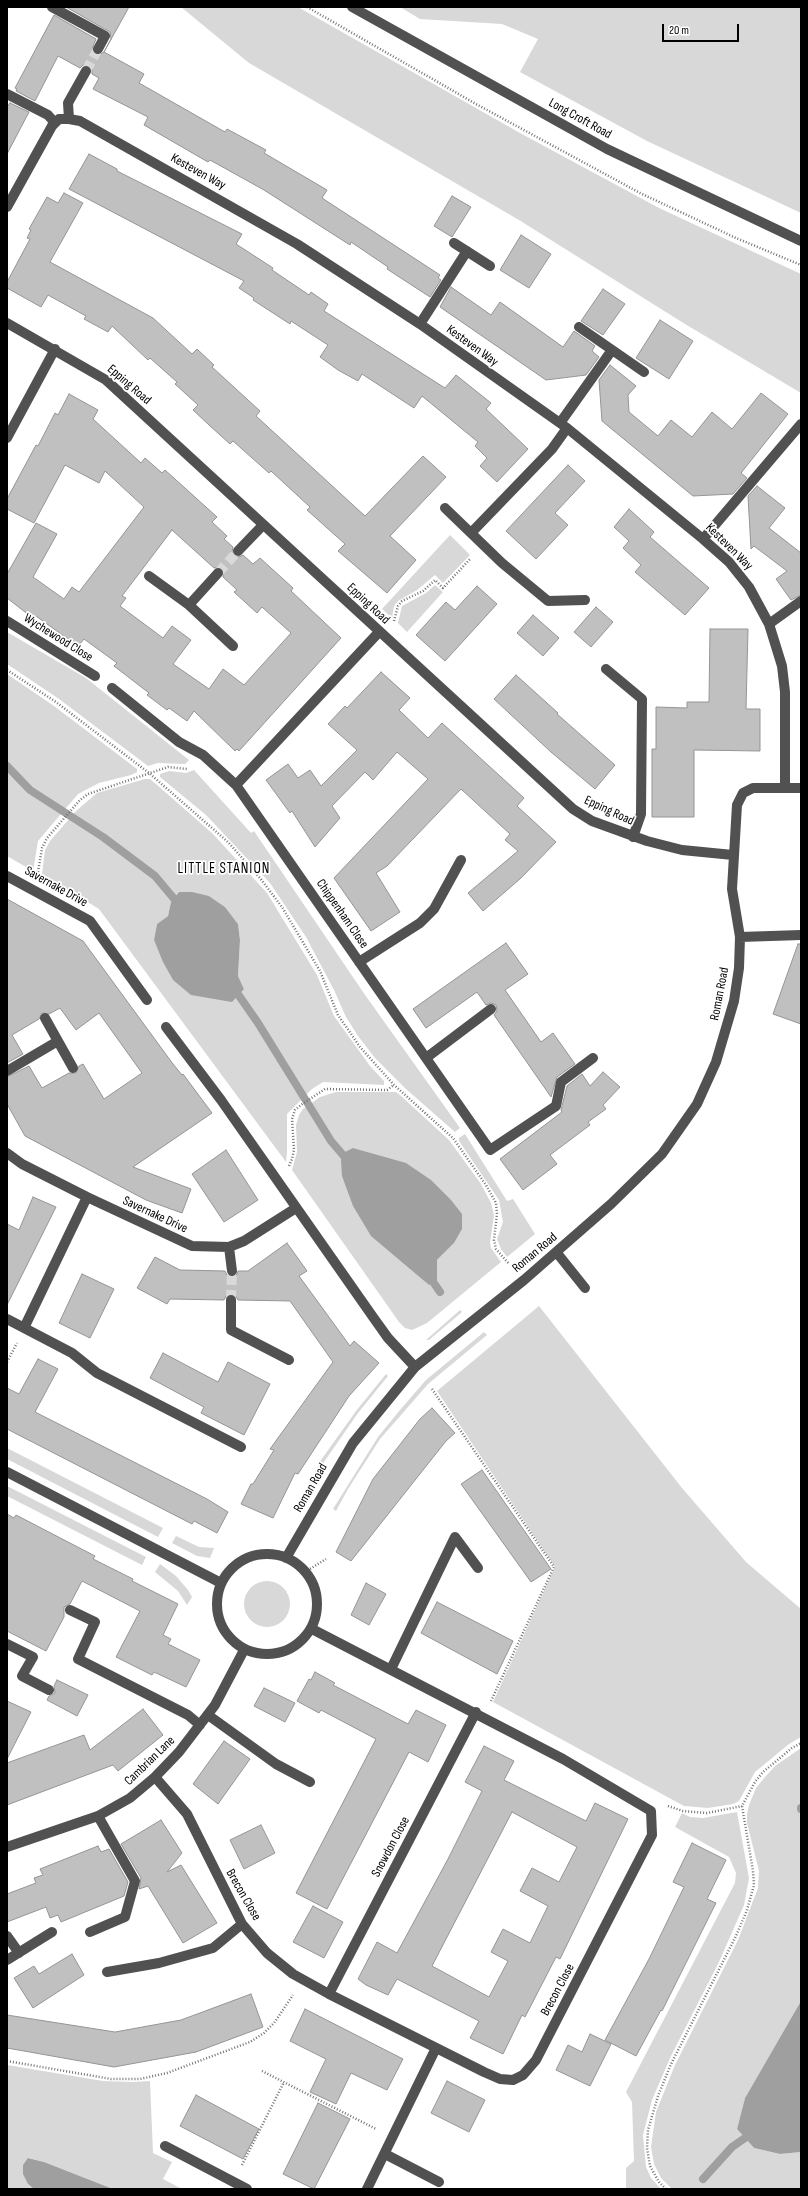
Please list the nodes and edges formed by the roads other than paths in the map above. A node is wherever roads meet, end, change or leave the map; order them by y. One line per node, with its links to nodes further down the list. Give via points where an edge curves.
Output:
1 (52, 7): 3 (street, via 105,36)
2 (352, 7): 9 (street, Long Croft Road, via 607,149)
3 (98, 49)
4 (86, 71): 6 (street, via 68,103)
5 (7, 94): 7 (street, via 48,115)
6 (69, 119): 7 (street); 14 (street, Kesteven Way, via 80,121 297,244)
7 (55, 123): 8 (street)
8 (7, 207)
9 (801, 241)
10 (454, 242): 11 (street)
11 (467, 251): 12 (street); 14 (street)
12 (490, 266)
13 (7, 323): 16 (street, Epping Road)
14 (420, 324): 20 (street, Kesteven Way)
15 (579, 327): 17 (street)
16 (56, 349): 21 (street); 23 (street, Epping Road, via 106,380)
17 (612, 350): 18 (street); 20 (street)
18 (644, 372)
19 (801, 424): 25 (street)
20 (564, 425): 24 (street, via 552,450); 25 (street, Kesteven Way)
21 (7, 438)
22 (445, 508): 24 (street)
23 (263, 525): 26 (street); 34 (street, Epping Road)
24 (471, 532): 29 (street, via 502,563 548,600)
25 (703, 539): 33 (street, Kesteven Way, via 729,562 749,587)
26 (238, 552)
27 (218, 573): 31 (street)
28 (149, 576): 31 (street)
29 (585, 600)
30 (801, 601): 33 (street)
31 (189, 605): 35 (street)
32 (7, 621): 37 (street, Wychewood Close)
33 (769, 624): 40 (street, Kesteven Way, via 782,666 785,692)
34 (379, 632): 39 (street); 42 (street, Epping Road, via 573,809 592,821)
35 (233, 646)
36 (606, 668): 42 (street, via 642,699 641,814)
37 (95, 676)
38 (112, 688): 39 (street, Chippenham Close, via 179,742 203,755)
39 (236, 785): 48 (street, Chippenham Close)
40 (785, 788): 41 (street, Roman Road); 43 (street, Roman Road, via 753,788 743,793 736,805)
41 (801, 788)
42 (633, 837): 43 (street, Epping Road, via 682,850)
43 (733, 855): 47 (street, Roman Road, via 732,889)
44 (461, 860): 48 (street, via 434,910 420,923)
45 (7, 876): 49 (street, Savernake Drive, via 90,921)
46 (801, 935): 47 (street)
47 (740, 938): 62 (street, Roman Road, via 734,1001 716,1062 697,1104 662,1154)
48 (359, 962): 54 (street, Chippenham Close)
49 (147, 1000)
50 (491, 1009): 54 (street)
51 (45, 1018): 53 (street)
52 (166, 1026): 60 (street)
53 (58, 1041): 56 (street); 57 (street)
54 (426, 1058): 55 (street, Chippenham Close, via 490,1150 556,1106 561,1082)
55 (593, 1058)
56 (73, 1068)
57 (7, 1071)
58 (7, 1153): 59 (street, Savernake Drive, via 22,1164)
59 (87, 1197): 61 (street, Savernake Drive, via 192,1246); 67 (street)
60 (296, 1208): 61 (street, Savernake Drive, via 244,1241); 69 (street, via 388,1338)
61 (229, 1247): 63 (street)
62 (557, 1253): 64 (street); 69 (street, Roman Road)
63 (232, 1271)
64 (586, 1288)
65 (231, 1300): 68 (street, via 231,1330)
66 (7, 1319): 67 (street)
67 (24, 1328): 70 (street, via 72,1353 97,1373)
68 (288, 1360)
69 (416, 1367): 72 (street, Roman Road, via 353,1443)
70 (241, 1447)
71 (7, 1472): 74 (street)
72 (286, 1558): 74 (street, via 271,1554 256,1555 242,1560 229,1570); 76 (street, via 301,1566 317,1595 317,1612)
73 (478, 1568): 79 (street, via 455,1537)
74 (221, 1583): 78 (street, via 216,1598 217,1614 222,1628 232,1641)
75 (70, 1610): 83 (street, via 95,1622 78,1659 188,1715)
76 (312, 1628): 78 (street, via 302,1641 290,1650 275,1654 259,1654); 79 (street)
77 (7, 1644): 80 (street, via 33,1657 22,1676)
78 (244, 1650): 82 (street, Cambrian Lane, via 225,1689)
79 (391, 1668): 81 (street)
80 (49, 1690)
81 (480, 1714): 95 (street, Snowdon Close); 96 (street, Brecon Close, via 651,1811 652,1835 536,2060 523,2075 513,2080 500,2079)
82 (208, 1715): 83 (street, Cambrian Lane); 85 (street, via 276,1764)
83 (200, 1725): 84 (street, Cambrian Lane, via 180,1752)
84 (155, 1777): 86 (street, Cambrian Lane, via 130,1798); 88 (street, Brecon Close, via 187,1814)
85 (310, 1782)
86 (98, 1816): 87 (street, Cambrian Lane); 90 (street, via 135,1881 125,1917)
87 (7, 1847)
88 (242, 1924): 94 (street, via 213,1948 165,1962); 95 (street, Brecon Close, via 267,1952 304,1980)
89 (52, 1932): 92 (street)
90 (90, 1932)
91 (7, 1936): 92 (street)
92 (19, 1953): 93 (street)
93 (7, 1960)
94 (107, 1972)
95 (329, 1994): 96 (street, Brecon Close)
96 (436, 2048): 98 (street)
97 (165, 2146): 100 (street)
98 (385, 2154): 99 (street); 101 (street)
99 (439, 2182)
100 (246, 2189)
101 (367, 2189)

